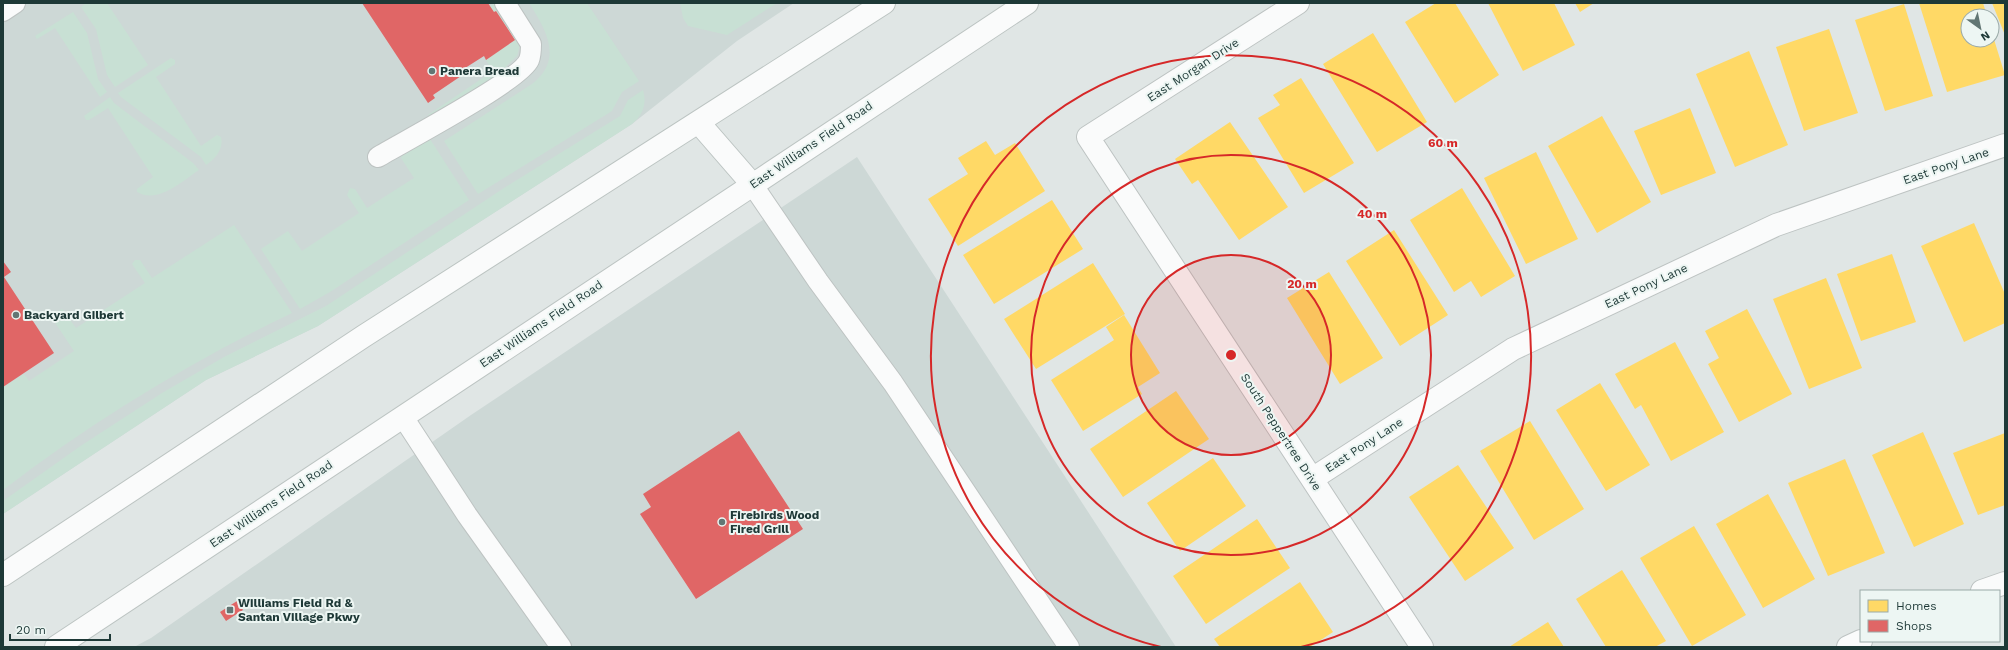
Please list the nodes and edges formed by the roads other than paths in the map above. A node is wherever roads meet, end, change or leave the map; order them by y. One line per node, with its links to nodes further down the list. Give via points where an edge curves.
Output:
1 (15, 3): 6 (lane)
2 (505, 3): 10 (lane, via 531,44 529,60 495,90)
3 (884, 3): 7 (main road)
4 (1026, 3): 11 (main road, East Williams Field Road)
5 (1298, 3): 8 (main road, East Morgan Drive)
6 (3, 11)
7 (699, 123): 11 (main road); 14 (main road, via 364,336)
8 (1088, 137): 13 (main road, South Peppertree Drive)
9 (2005, 145): 13 (main road, East Pony Lane, via 1776,225 1513,348)
10 (378, 157)
11 (752, 184): 12 (main road, East Williams Field Road); 20 (lane, via 818,281 893,383)
12 (403, 416): 18 (main road, East Williams Field Road); 19 (lane, via 467,515)
13 (1312, 479): 21 (main road, South Peppertree Drive)
14 (3, 575)
15 (2005, 583): 16 (main road)
16 (1985, 590)
17 (1860, 641): 22 (main road)
18 (56, 647)
19 (561, 647)
20 (1069, 647)
21 (1422, 647)
22 (1848, 647)

